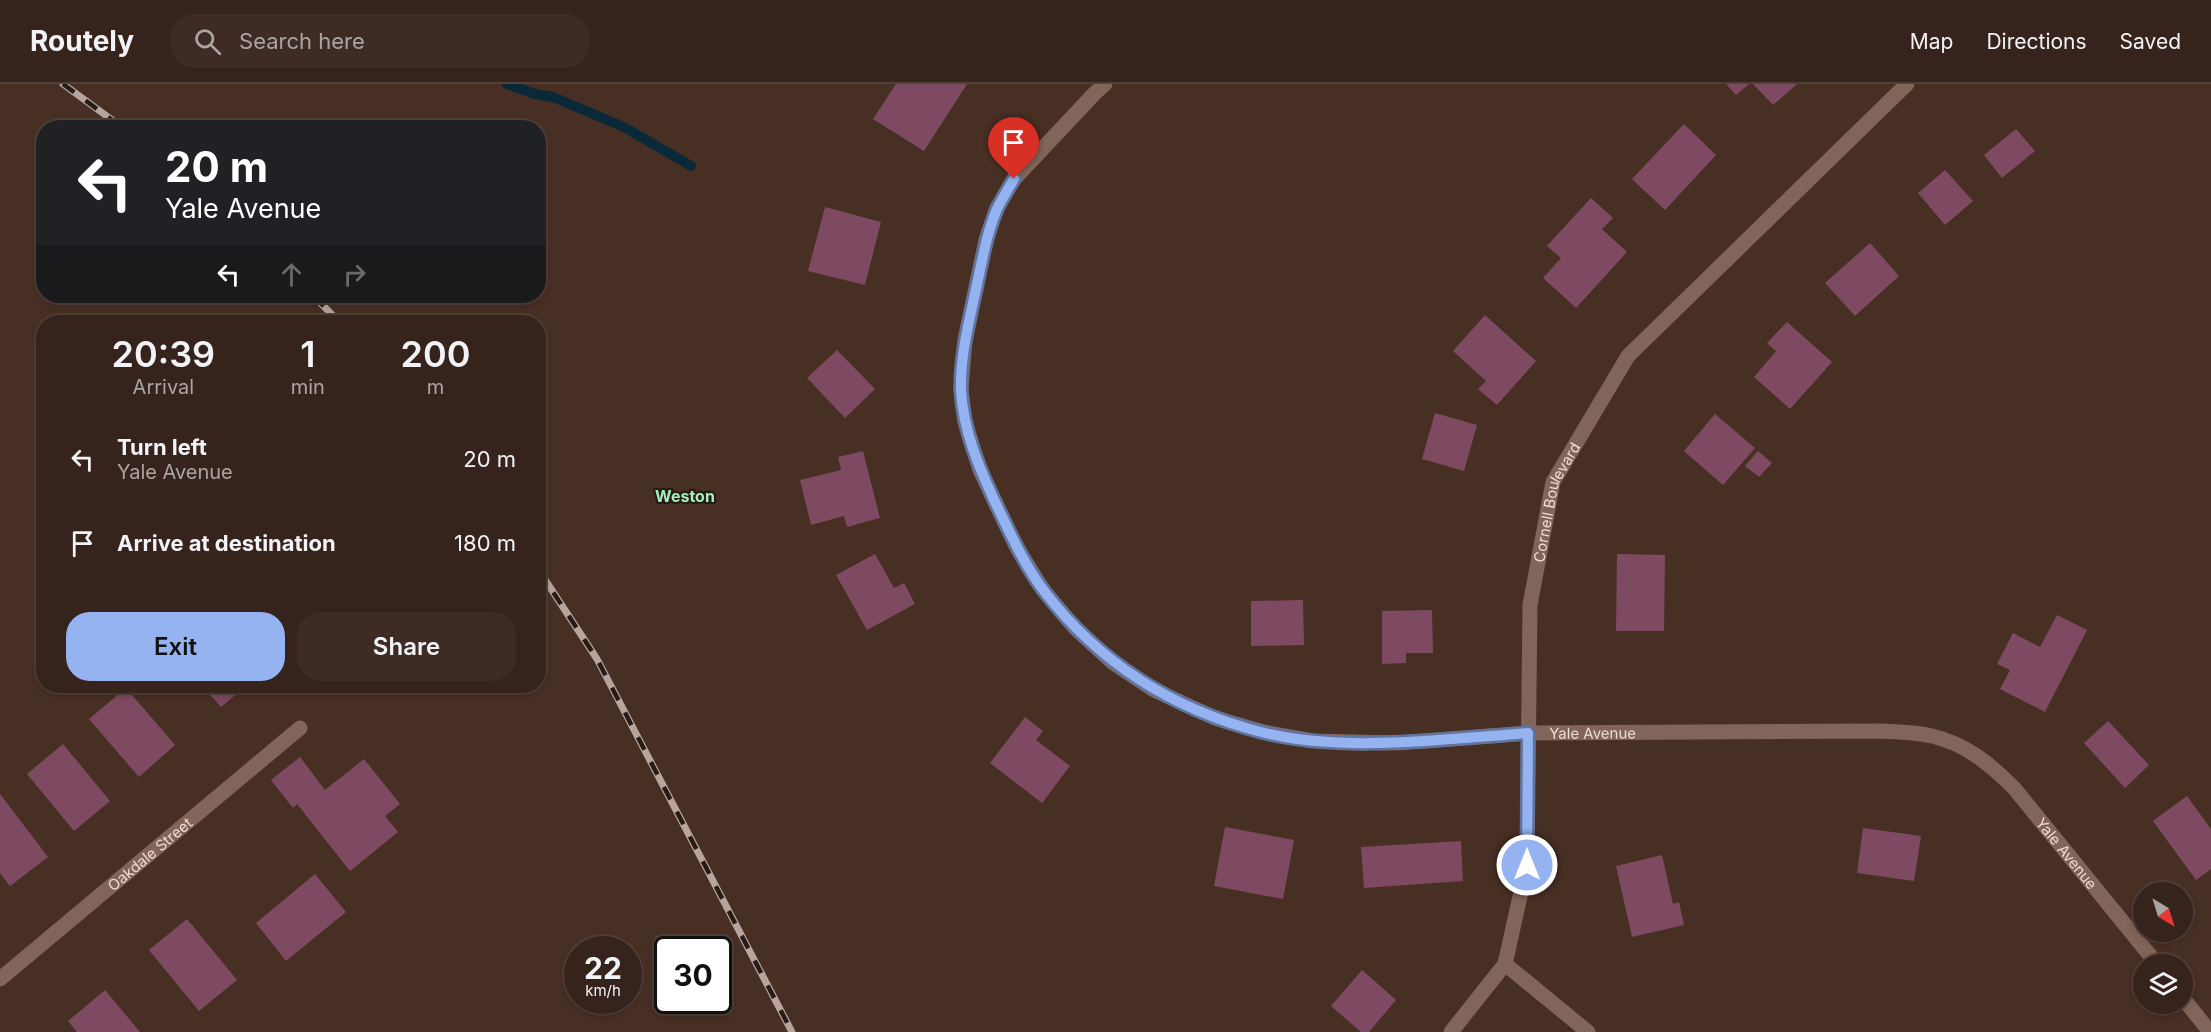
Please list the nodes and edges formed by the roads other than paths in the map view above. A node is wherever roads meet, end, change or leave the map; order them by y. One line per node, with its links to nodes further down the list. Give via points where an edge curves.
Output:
1 (1106, 84): 4 (street, Yale Avenue, via 1014,179 998,208 965,340 961,390 965,422 980,470 1016,546 1043,590 1075,628 1112,662 1154,690 1215,718 1313,741 1397,742)
2 (1907, 84): 4 (street, Cornell Boulevard, via 1628,356 1553,482 1530,605)
3 (300, 728): 7 (street, Oakdale Street)
4 (1528, 733): 5 (street, Yale Avenue, via 1880,731 1931,735 1962,746 1990,764 2014,788); 6 (street, Cornell Boulevard, via 1527,865)
5 (2149, 954)
6 (1505, 964): 9 (street, Cornell Boulevard); 10 (street)
7 (0, 979)
8 (2193, 1011): 11 (street)
9 (1450, 1032)
10 (1588, 1032)
11 (2210, 1032)

